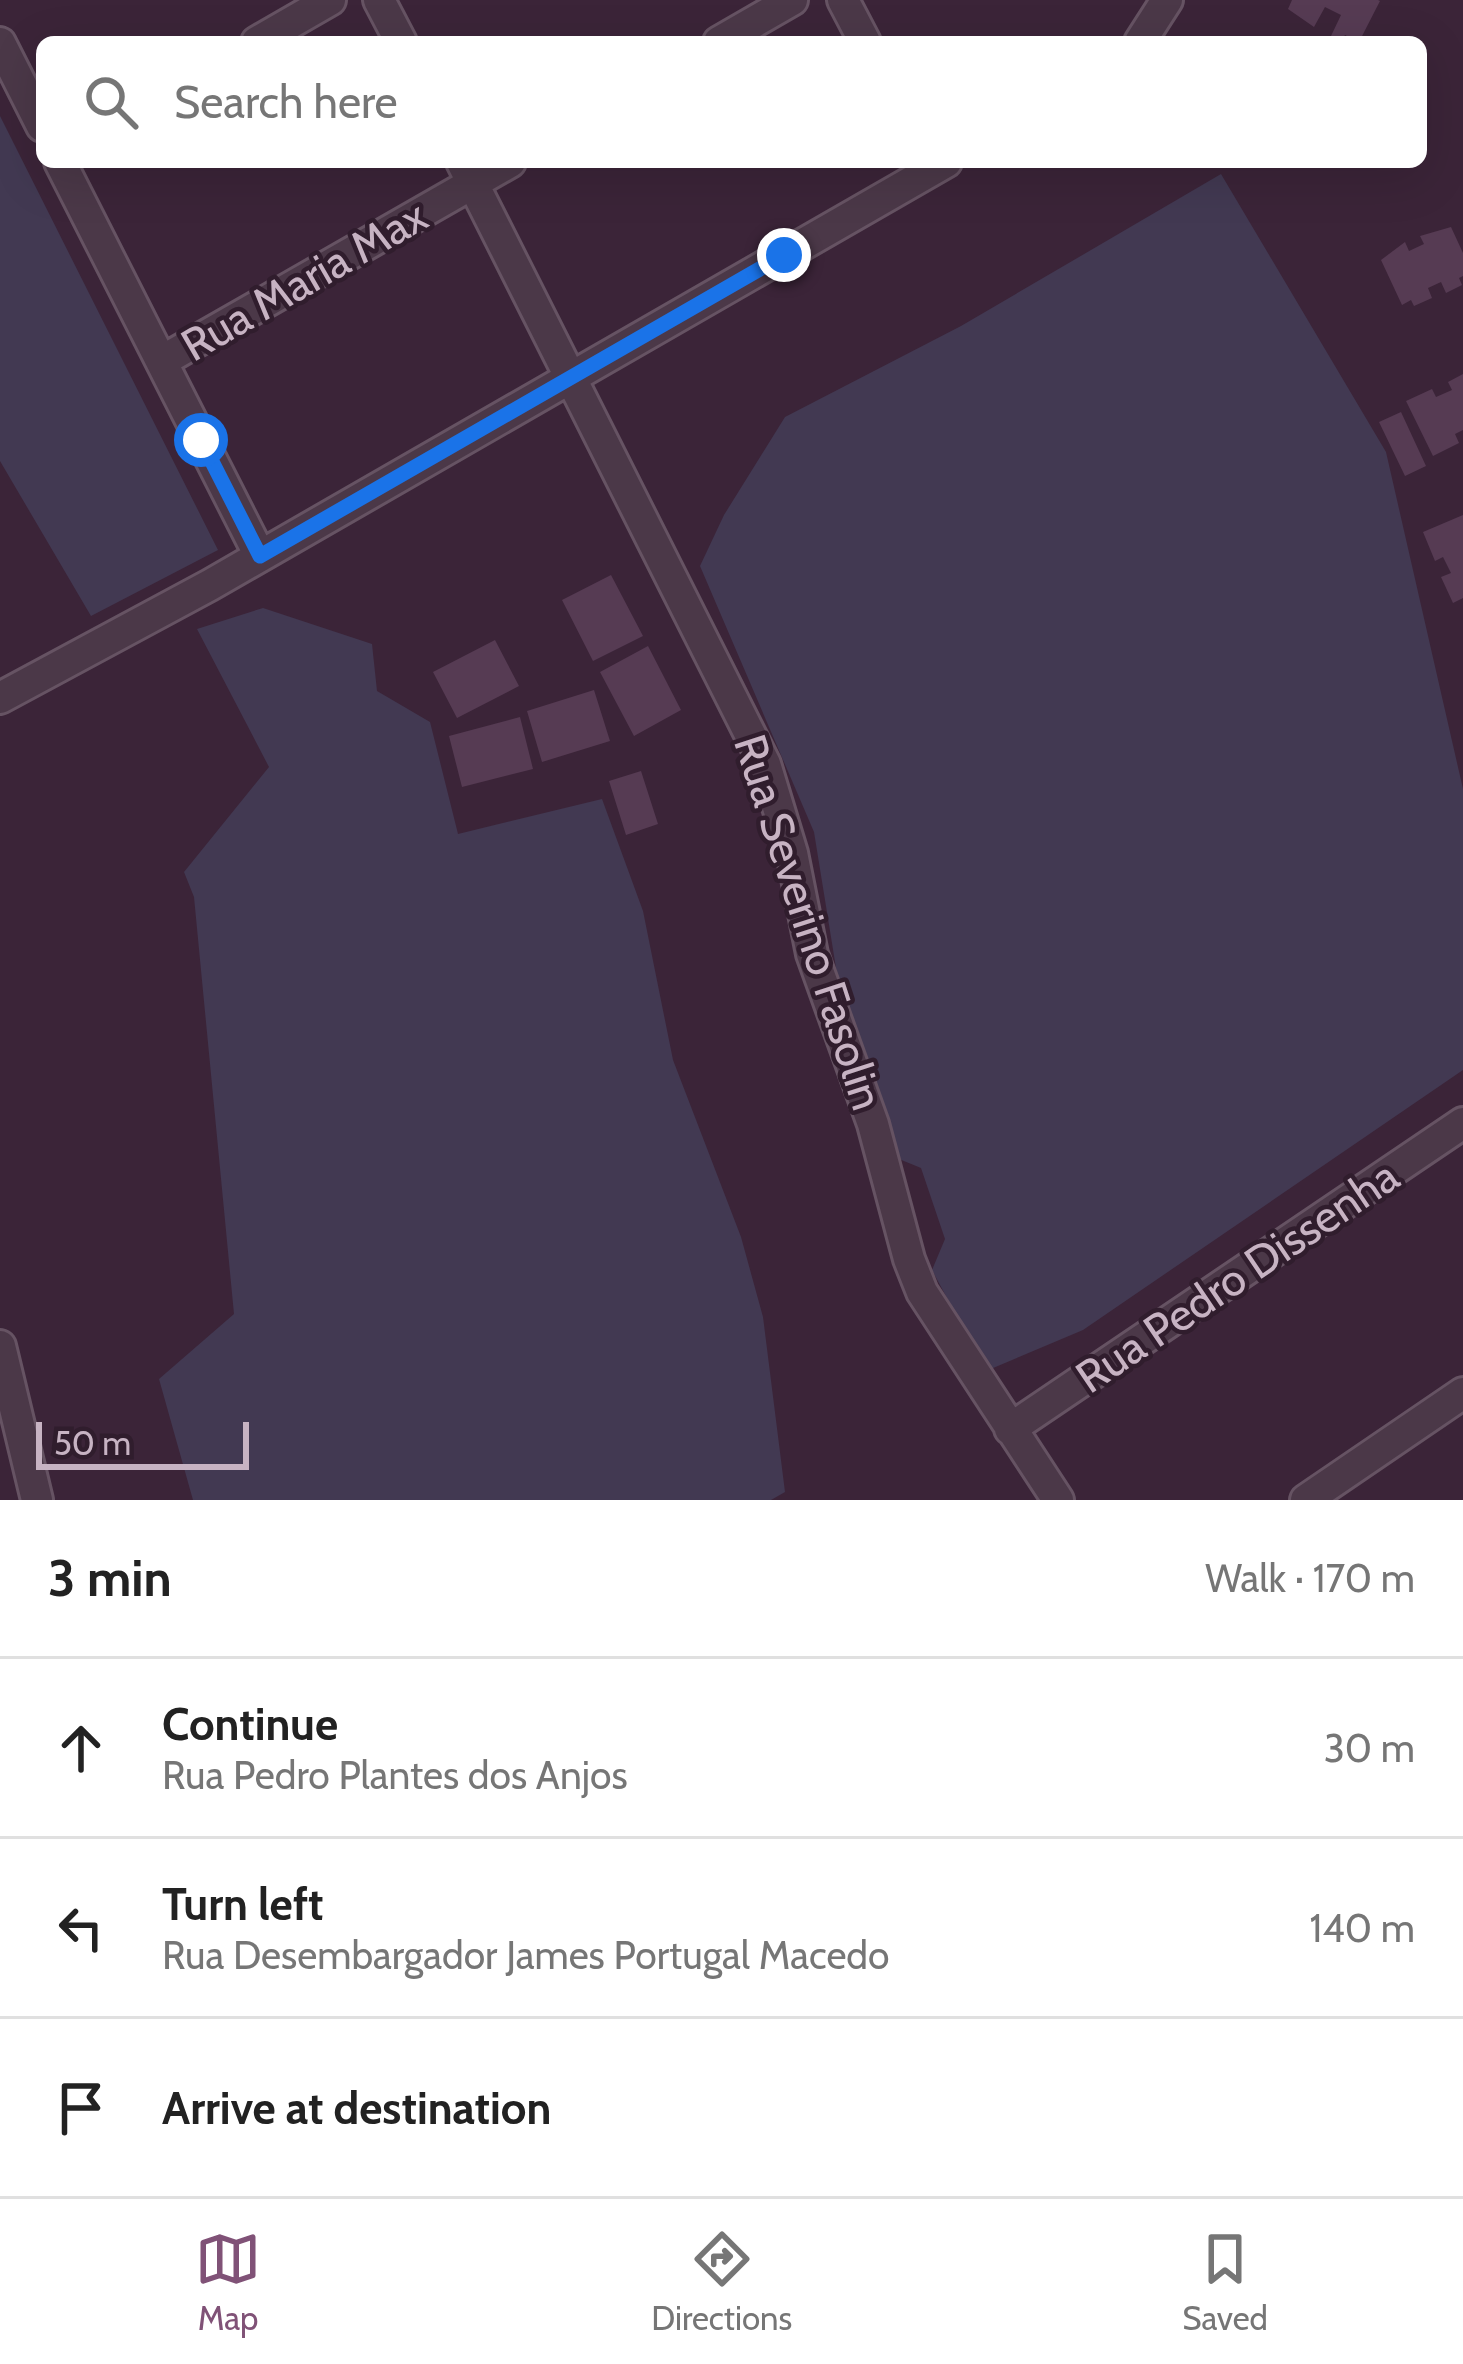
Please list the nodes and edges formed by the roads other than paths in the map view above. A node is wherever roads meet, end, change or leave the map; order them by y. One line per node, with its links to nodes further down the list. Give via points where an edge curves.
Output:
1 (330, 0): 6 (street)
2 (380, 0): 7 (street)
3 (792, 0): 8 (street)
4 (843, 0): 9 (street)
5 (1167, 0): 10 (street)
6 (267, 36)
7 (398, 36)
8 (729, 36)
9 (862, 36)
10 (1144, 36)
11 (0, 43): 12 (street)
12 (36, 114)
13 (63, 168): 16 (street)
14 (929, 168): 17 (street)
15 (467, 173): 16 (street, Rua Maria Max); 17 (street, Rua Severino Fasolin)
16 (162, 362): 18 (street)
17 (572, 378): 18 (street); 23 (street, Rua Severino Fasolin, via 765,764 803,921 873,1124 909,1259)
18 (260, 556): 19 (street)
19 (0, 698)
20 (1463, 1123): 23 (street, Rua Pedro Dissenha)
21 (0, 1346): 24 (street)
22 (1463, 1394): 26 (street)
23 (1010, 1429): 25 (street, Rua Severino Fasolin)
24 (37, 1500)
25 (1058, 1500)
26 (1306, 1500)

